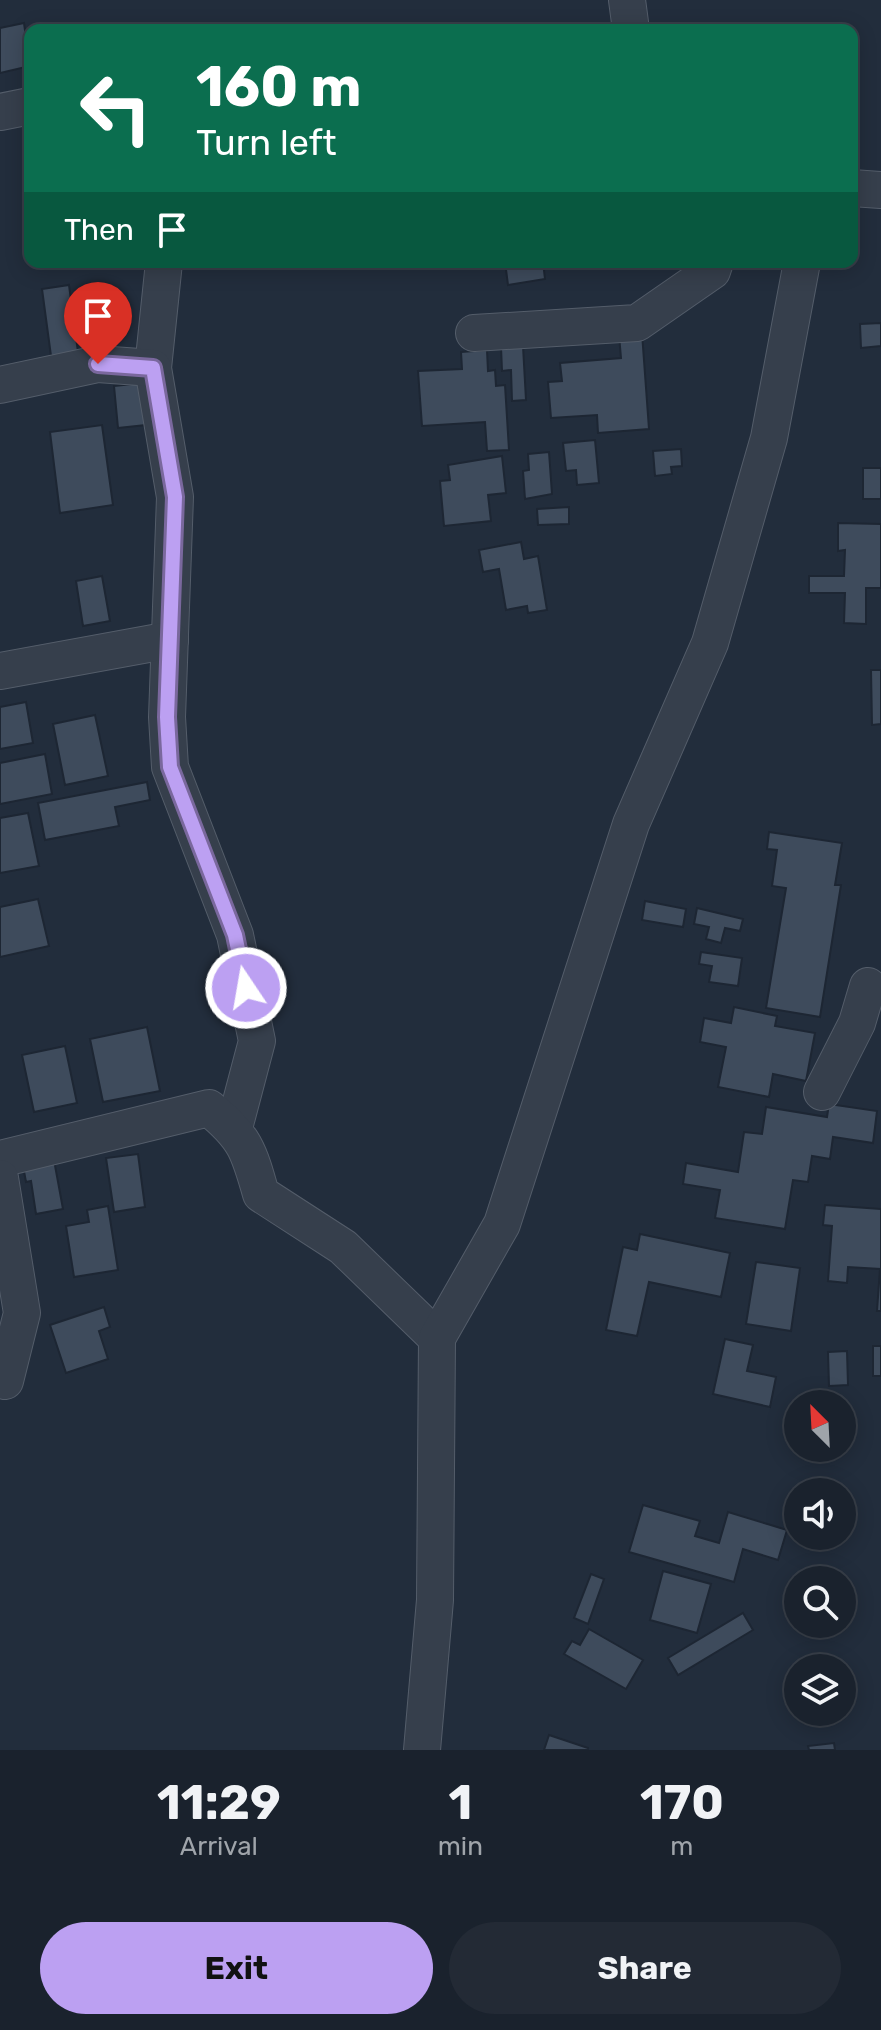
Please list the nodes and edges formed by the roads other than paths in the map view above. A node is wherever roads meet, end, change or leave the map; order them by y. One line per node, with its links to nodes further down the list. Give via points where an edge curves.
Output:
1 (627, 0): 2 (street)
2 (630, 24)
3 (24, 107): 4 (street)
4 (0, 112)
5 (858, 188): 6 (street)
6 (881, 190)
7 (163, 268): 11 (street)
8 (713, 268): 10 (street, via 637,323)
9 (801, 268): 21 (street, via 769,438 710,643 631,824 502,1224)
10 (474, 333)
11 (153, 368): 12 (street, via 98,364); 13 (street, via 175,497)
12 (0, 385)
13 (170, 640): 14 (street); 18 (street, via 170,767 235,935 257,1041)
14 (0, 671)
15 (868, 986): 16 (street)
16 (869, 1023): 17 (street)
17 (822, 1092)
18 (234, 1128): 19 (street, via 209,1108); 21 (street, via 251,1155 261,1194 343,1247)
19 (0, 1159)
20 (0, 1178): 22 (street, via 22,1313)
21 (437, 1338): 23 (street, via 435,1600)
22 (5, 1381)
23 (422, 1750)

